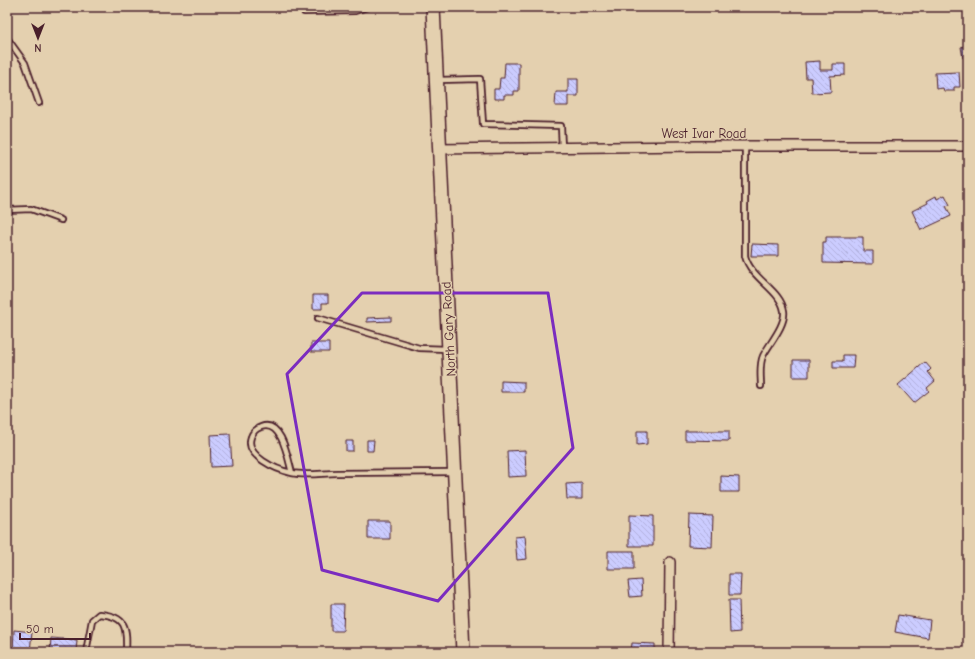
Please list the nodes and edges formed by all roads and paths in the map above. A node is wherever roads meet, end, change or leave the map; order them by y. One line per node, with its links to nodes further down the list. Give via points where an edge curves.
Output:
1 (302, 7): 2 (lane, via 304,12 355,11)
2 (367, 7)
3 (432, 7): 5 (street, North Gary Road)
4 (7, 38): 6 (lane, via 25,63)
5 (436, 80): 9 (lane, via 480,79 483,124 561,126); 10 (street, North Gary Road)
6 (39, 103)
7 (745, 146): 8 (street, West Ivar Road); 9 (street, West Ivar Road); 15 (lane, via 745,256 755,275 781,301 784,313 774,339 763,357 760,369)
8 (968, 146)
9 (562, 148): 10 (street, West Ivar Road)
10 (439, 149): 14 (street, North Gary Road)
11 (7, 210): 12 (lane, via 31,209)
12 (61, 220)
13 (318, 318): 14 (lane, via 419,348)
14 (449, 350): 16 (street, North Gary Road)
15 (761, 386)
16 (454, 472): 17 (lane); 21 (street, North Gary Road)
17 (292, 473): 17 (lane, via 264,462 255,454 250,445 255,430 267,425 274,427 279,433)
18 (670, 562): 22 (street)
19 (86, 652): 20 (lane, via 92,620 99,614 115,616 121,620 126,631)
20 (126, 652)
21 (463, 652)
22 (669, 652)

